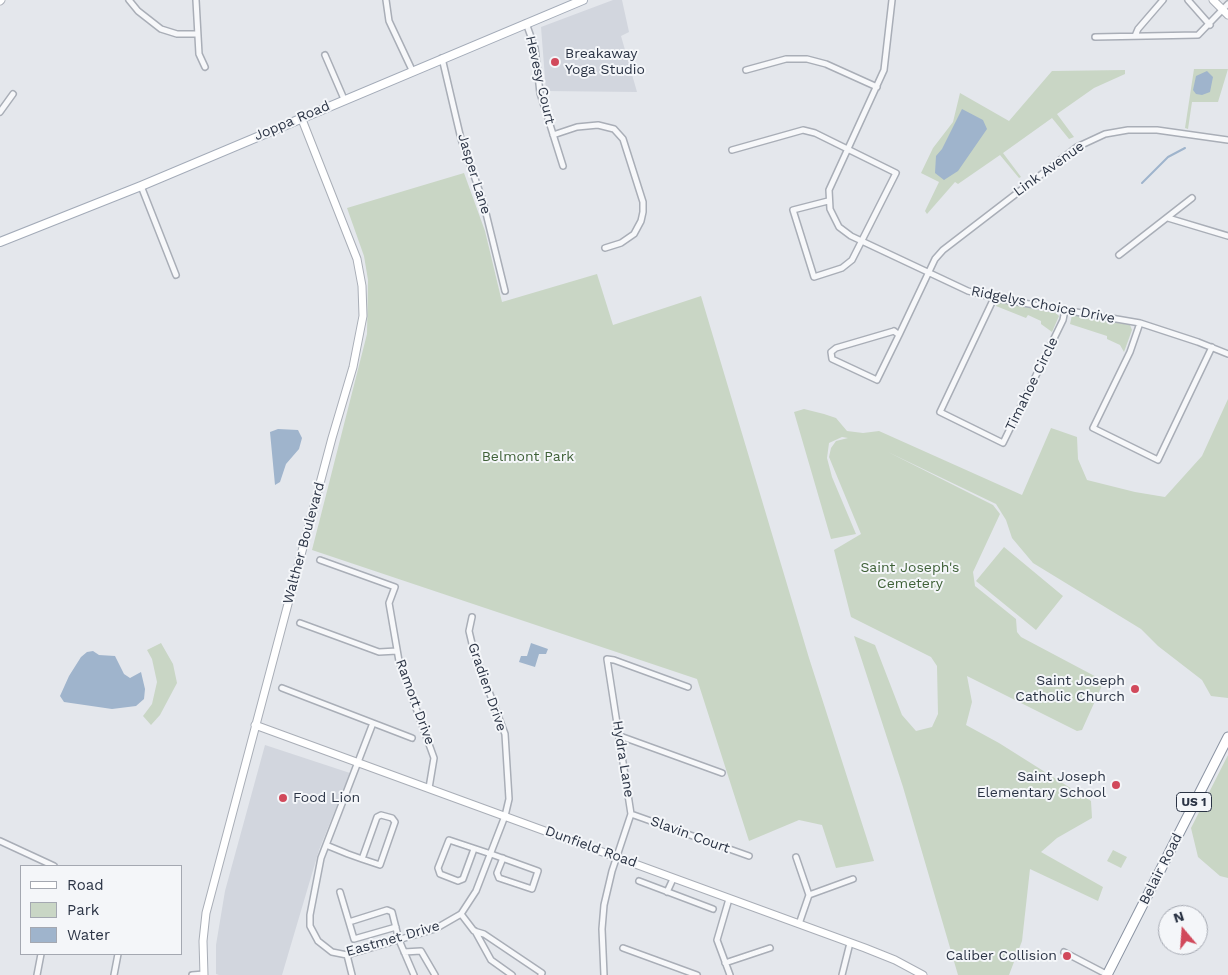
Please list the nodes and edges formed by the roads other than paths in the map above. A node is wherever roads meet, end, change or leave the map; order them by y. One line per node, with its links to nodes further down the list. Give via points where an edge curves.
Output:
1 (129, 0): 13 (street, via 161,29 177,34)
2 (196, 0): 13 (street)
3 (386, 0): 19 (street, via 389,20)
4 (583, 0): 11 (main road, Joppa Road)
5 (892, 0): 21 (street, via 886,62)
6 (1163, 0): 14 (street)
7 (1188, 0): 12 (street)
8 (1213, 0): 10 (main road)
9 (1228, 4): 10 (street)
10 (1225, 12): 12 (street)
11 (526, 22): 17 (main road, Joppa Road); 26 (street, Hevesy Court, via 534,48 540,93)
12 (1210, 25): 14 (street, via 1198,35)
13 (197, 34): 18 (street, via 199,54)
14 (1135, 36): 15 (street)
15 (1095, 38)
16 (325, 55): 23 (street)
17 (442, 58): 19 (main road, Joppa Road); 42 (street, Jasper Lane, via 461,139 483,201)
18 (205, 67)
19 (412, 70): 23 (main road, Joppa Road)
20 (746, 70): 21 (street, via 786,59 807,59 826,64)
21 (877, 88): 28 (street)
22 (13, 94): 24 (street)
23 (344, 99): 25 (main road, Joppa Road)
24 (0, 112)
25 (301, 117): 31 (main road, Joppa Road); 56 (main road, Walther Boulevard, via 357,259 363,316 353,367)
26 (553, 135): 30 (street, Hevesy Court); 38 (street, via 598,124 614,129 623,139 643,202 642,221 634,234)
27 (1228, 140): 40 (street, Link Avenue, via 1140,129 1093,138 1060,159 943,250)
28 (847, 149): 29 (street, via 803,130); 33 (street, via 830,186); 37 (street, via 896,173)
29 (732, 150)
30 (563, 166)
31 (141, 186): 36 (main road, Joppa Road); 41 (street)
32 (1192, 198): 34 (street)
33 (828, 201): 37 (street, Ridgelys Choice Drive, via 836,223); 37 (street, via 793,210 814,277 847,265)
34 (1168, 218): 35 (street); 39 (street)
35 (1228, 236)
36 (0, 242)
37 (863, 242): 40 (street, Ridgelys Choice Drive)
38 (605, 248)
39 (1119, 255)
40 (929, 273): 43 (street, Ridgelys Choice Drive, via 968,291); 46 (street, Link Avenue)
41 (176, 275)
42 (506, 291)
43 (994, 298): 44 (street, Ridgelys Choice Drive); 44 (street, Timahoe Circle, via 940,412 1003,443)
44 (1065, 310): 45 (street, Ridgelys Choice Drive)
45 (1140, 323): 47 (street, Ridgelys Choice Drive); 47 (street, via 1130,352 1092,428 1158,460)
46 (899, 334): 46 (street, Link Avenue, via 878,380 834,361 831,355 836,348 871,337 894,331)
47 (1212, 347): 48 (street, Ridgelys Choice Drive)
48 (1228, 354)
49 (320, 560): 52 (street, Ramort Drive, via 395,587 389,603)
50 (472, 617): 64 (street, Gradien Drive, via 469,631 474,652 505,734 509,799)
51 (300, 624): 52 (street, via 379,652)
52 (397, 651): 62 (street, Ramort Drive, via 434,758)
53 (688, 687): 57 (street, Hydra Lane, via 607,659)
54 (282, 688): 55 (street)
55 (373, 723): 59 (street); 60 (street, Eastmet Drive)
56 (256, 725): 60 (main road, Dunfield Road); 98 (main road, Walther Boulevard, via 206,913)
57 (620, 736): 61 (street); 63 (street, Hydra Lane)
58 (1228, 737): 112 (highway, Belair Road / US 1)
59 (412, 738)
60 (358, 762): 62 (main road, Dunfield Road); 66 (street, Eastmet Drive)
61 (722, 773)
62 (429, 788): 64 (main road, Dunfield Road)
63 (631, 814): 69 (street, Hydra Lane); 70 (street, Slavin Court)
64 (505, 816): 68 (street, Eastmet Drive); 69 (main road, Dunfield Road)
65 (0, 841): 74 (street)
66 (326, 845): 73 (street); 96 (street, Eastmet Drive, via 316,877 310,926 321,944 332,952)
67 (474, 849): 67 (street, via 449,840 438,868 440,874 458,881 463,878); 68 (street)
68 (491, 854): 72 (street); 83 (street, Eastmet Drive, via 476,891)
69 (616, 856): 75 (main road, Dunfield Road); 107 (street, Hydra Lane, via 604,905)
70 (749, 856)
71 (796, 857): 80 (street)
72 (503, 858): 72 (street, via 497,873 499,878 532,888 538,871)
73 (362, 859): 73 (street, via 380,865 395,822 392,818 378,817)
74 (52, 865)
75 (673, 879): 79 (street); 81 (main road, Dunfield Road)
76 (853, 879): 80 (street)
77 (639, 881): 79 (street)
78 (340, 892): 84 (street)
79 (668, 892): 82 (street)
80 (809, 895): 85 (street)
81 (729, 898): 85 (main road, Dunfield Road); 97 (street, via 717,940)
82 (713, 909)
83 (461, 914): 87 (street); 88 (street, Eastmet Drive, via 440,928)
84 (349, 922): 86 (street, via 387,910 392,912); 86 (street, via 354,939)
85 (799, 924): 89 (main road, Dunfield Road)
86 (396, 927): 88 (street)
87 (474, 931): 105 (street, via 491,960); 106 (street, via 484,934)
88 (399, 940): 92 (street); 96 (street, Eastmet Drive)
89 (850, 943): 110 (street); 111 (main road, Dunfield Road)
90 (623, 948): 108 (street)
91 (770, 948): 97 (street)
92 (404, 952): 103 (street); 104 (street, via 421,951)
93 (1064, 952): 112 (street)
94 (41, 955): 99 (street)
95 (118, 955): 100 (street)
96 (347, 955): 102 (street)
97 (725, 963): 109 (street)
98 (204, 974): 101 (street)
99 (37, 975)
100 (114, 975)
101 (192, 975)
102 (352, 975)
103 (414, 975)
104 (435, 975)
105 (512, 975)
106 (541, 975)
107 (604, 975)
108 (697, 975)
109 (730, 975)
110 (842, 975)
111 (923, 975)
112 (1108, 975)

